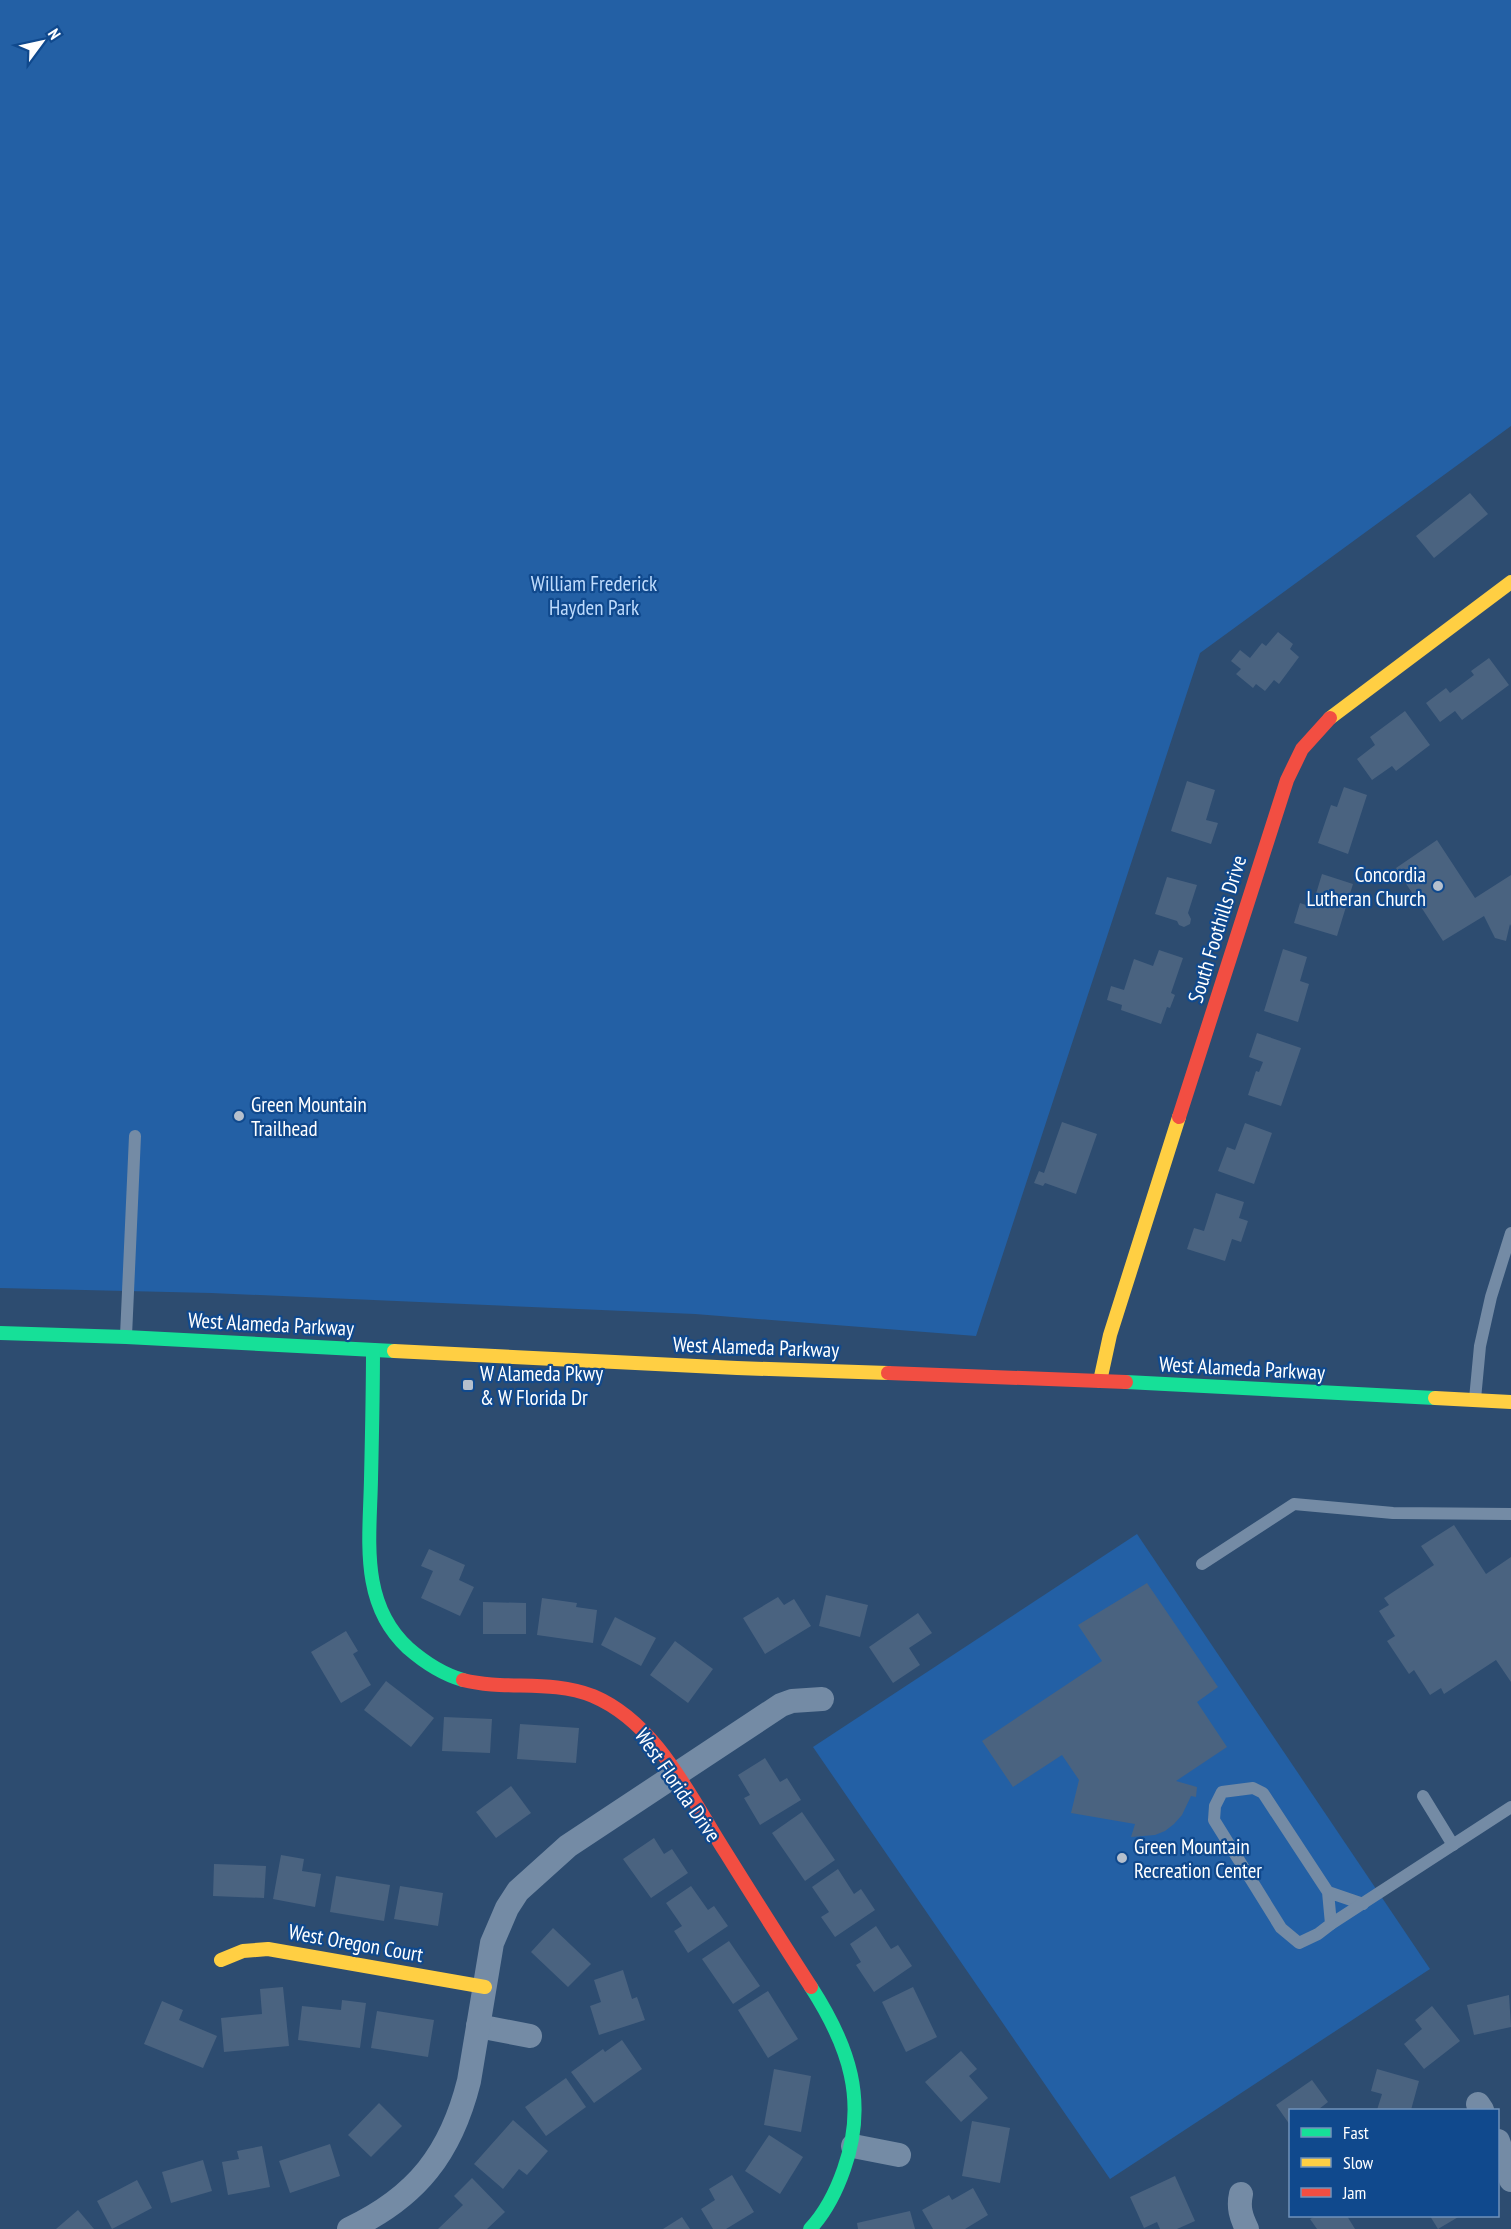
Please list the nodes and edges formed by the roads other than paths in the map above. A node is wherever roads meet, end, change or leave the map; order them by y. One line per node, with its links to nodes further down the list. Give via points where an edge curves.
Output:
1 (1511, 582): 7 (street, South Foothills Drive, via 1334,714 1313,733 1295,760 1110,1335)
2 (135, 1136): 5 (lane)
3 (1511, 1233): 8 (lane, via 1480,1346)
4 (0, 1333): 5 (street, West Alameda Parkway)
5 (126, 1337): 6 (street, West Alameda Parkway)
6 (373, 1350): 7 (street, West Alameda Parkway); 13 (street, West Florida Drive, via 370,1565 378,1605 400,1640 432,1666 472,1682 564,1688 606,1702 639,1728)
7 (1100, 1381): 8 (street, West Alameda Parkway)
8 (1475, 1401): 9 (street, West Alameda Parkway)
9 (1511, 1402)
10 (1511, 1514): 11 (lane, via 1393,1513 1294,1504)
11 (1202, 1564)
12 (822, 1699): 13 (street, via 782,1705)
13 (675, 1775): 21 (street, via 568,1846 518,1891 495,1934); 24 (street, West Florida Drive, via 841,2038 854,2078)
14 (1423, 1796): 16 (lane)
15 (1511, 1807): 16 (lane)
16 (1452, 1845): 18 (lane)
17 (1328, 1892): 18 (lane); 19 (lane); 19 (lane, via 1263,1792 1252,1788 1222,1792 1214,1820 1281,1928 1299,1943)
18 (1363, 1904): 19 (lane)
19 (1331, 1924)
20 (221, 1960): 21 (street, West Oregon Court, via 243,1951 268,1949)
21 (485, 1987): 22 (street)
22 (478, 2026): 23 (street); 29 (street, via 469,2082 449,2140 412,2187 380,2213)
23 (530, 2036)
24 (853, 2146): 26 (street); 30 (street, West Florida Drive, via 828,2207)
25 (1499, 2147): 27 (street)
26 (898, 2155)
27 (1511, 2180)
28 (1241, 2194): 31 (street, via 1240,2213)
29 (349, 2229)
30 (810, 2229)
31 (1247, 2229)

